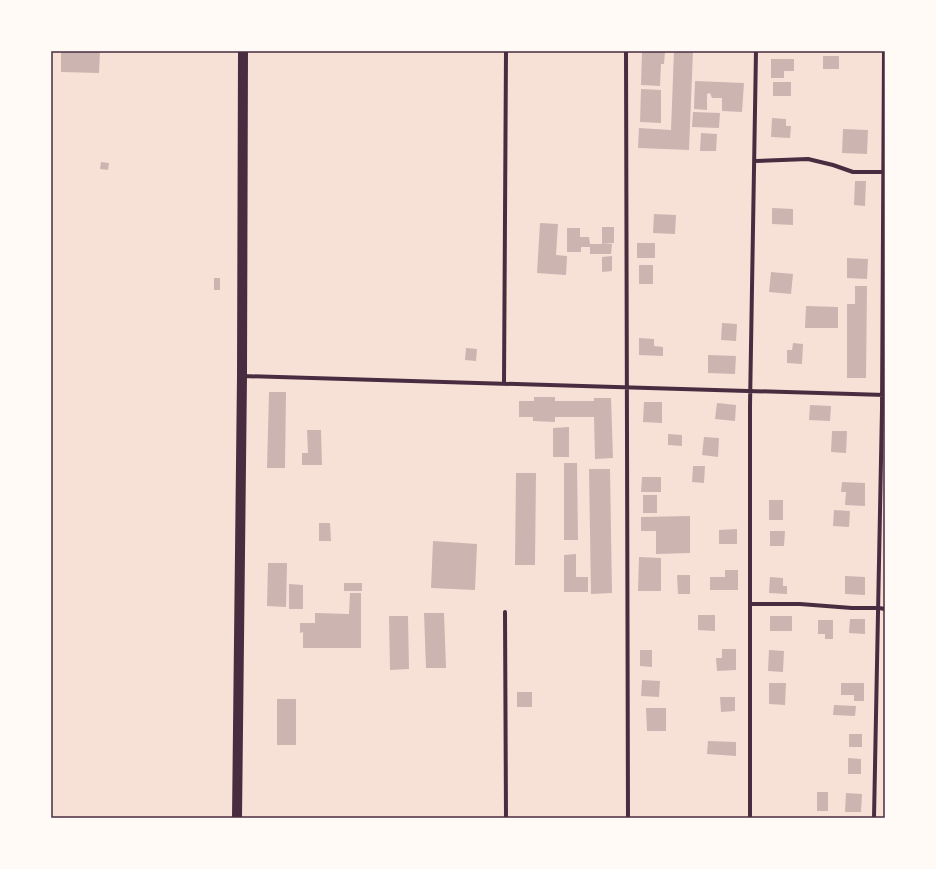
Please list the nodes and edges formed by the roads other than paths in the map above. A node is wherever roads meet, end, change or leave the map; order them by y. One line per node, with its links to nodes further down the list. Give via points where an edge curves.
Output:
1 (243, 51): 8 (main road)
2 (506, 51): 9 (street)
3 (626, 51): 10 (street)
4 (756, 51): 6 (street)
5 (884, 51): 7 (street)
6 (755, 161): 7 (street, via 808,159 853,172); 11 (street)
7 (883, 172): 12 (street)
8 (242, 376): 9 (street); 17 (main road)
9 (504, 384): 10 (street)
10 (627, 388): 11 (street); 19 (street)
11 (751, 392): 12 (street); 13 (street)
12 (883, 395): 14 (street)
13 (750, 604): 14 (street); 20 (street)
14 (879, 608): 15 (street); 21 (street)
15 (885, 609)
16 (505, 612): 18 (street)
17 (236, 818)
18 (506, 818)
19 (628, 818)
20 (750, 818)
21 (874, 818)

